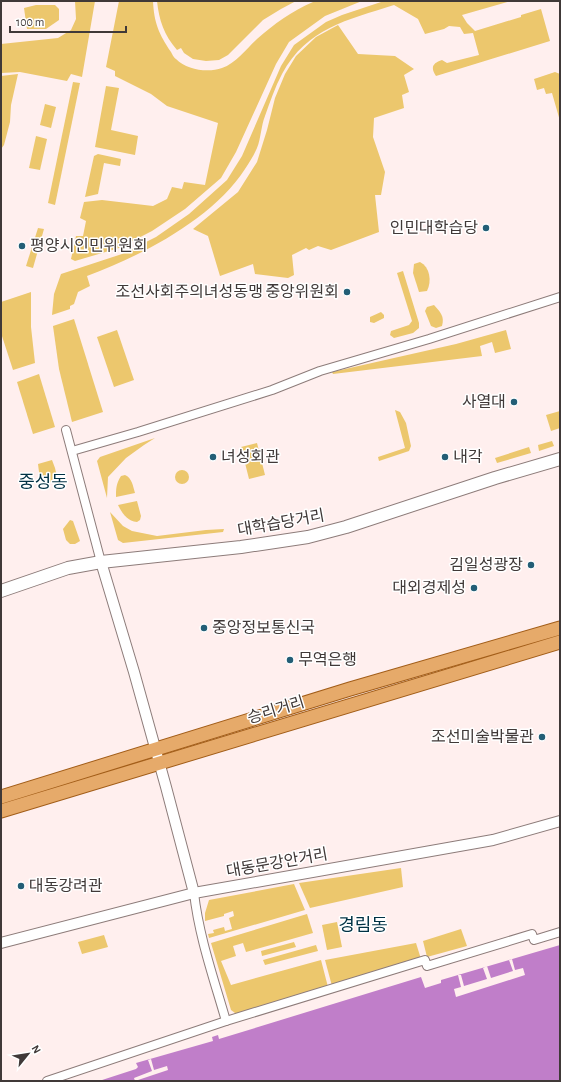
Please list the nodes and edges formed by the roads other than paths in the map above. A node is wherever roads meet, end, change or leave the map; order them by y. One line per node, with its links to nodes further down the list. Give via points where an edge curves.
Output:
1 (560, 297): 3 (street, via 320,371 272,390)
2 (66, 430): 3 (street)
3 (72, 451): 5 (street)
4 (560, 459): 5 (main road, 대학습당거리, via 308,537)
5 (101, 562): 6 (main road, 대학습당거리, via 68,568); 9 (street)
6 (1, 591)
7 (560, 628): 9 (main road, 승리거리, via 350,689)
8 (560, 642): 10 (main road, 승리거리)
9 (156, 750): 10 (street); 11 (main road, 승리거리)
10 (160, 764): 12 (main road, 승리거리); 14 (street)
11 (1, 797)
12 (1, 811)
13 (560, 821): 14 (street, 대동문강안거리, via 493,840)
14 (194, 893): 16 (street, 대동문강안거리); 17 (street, via 204,946)
15 (560, 932): 17 (street, via 534,940 532,934 427,966 425,960)
16 (1, 943)
17 (226, 1021): 18 (street)
18 (46, 1081)

